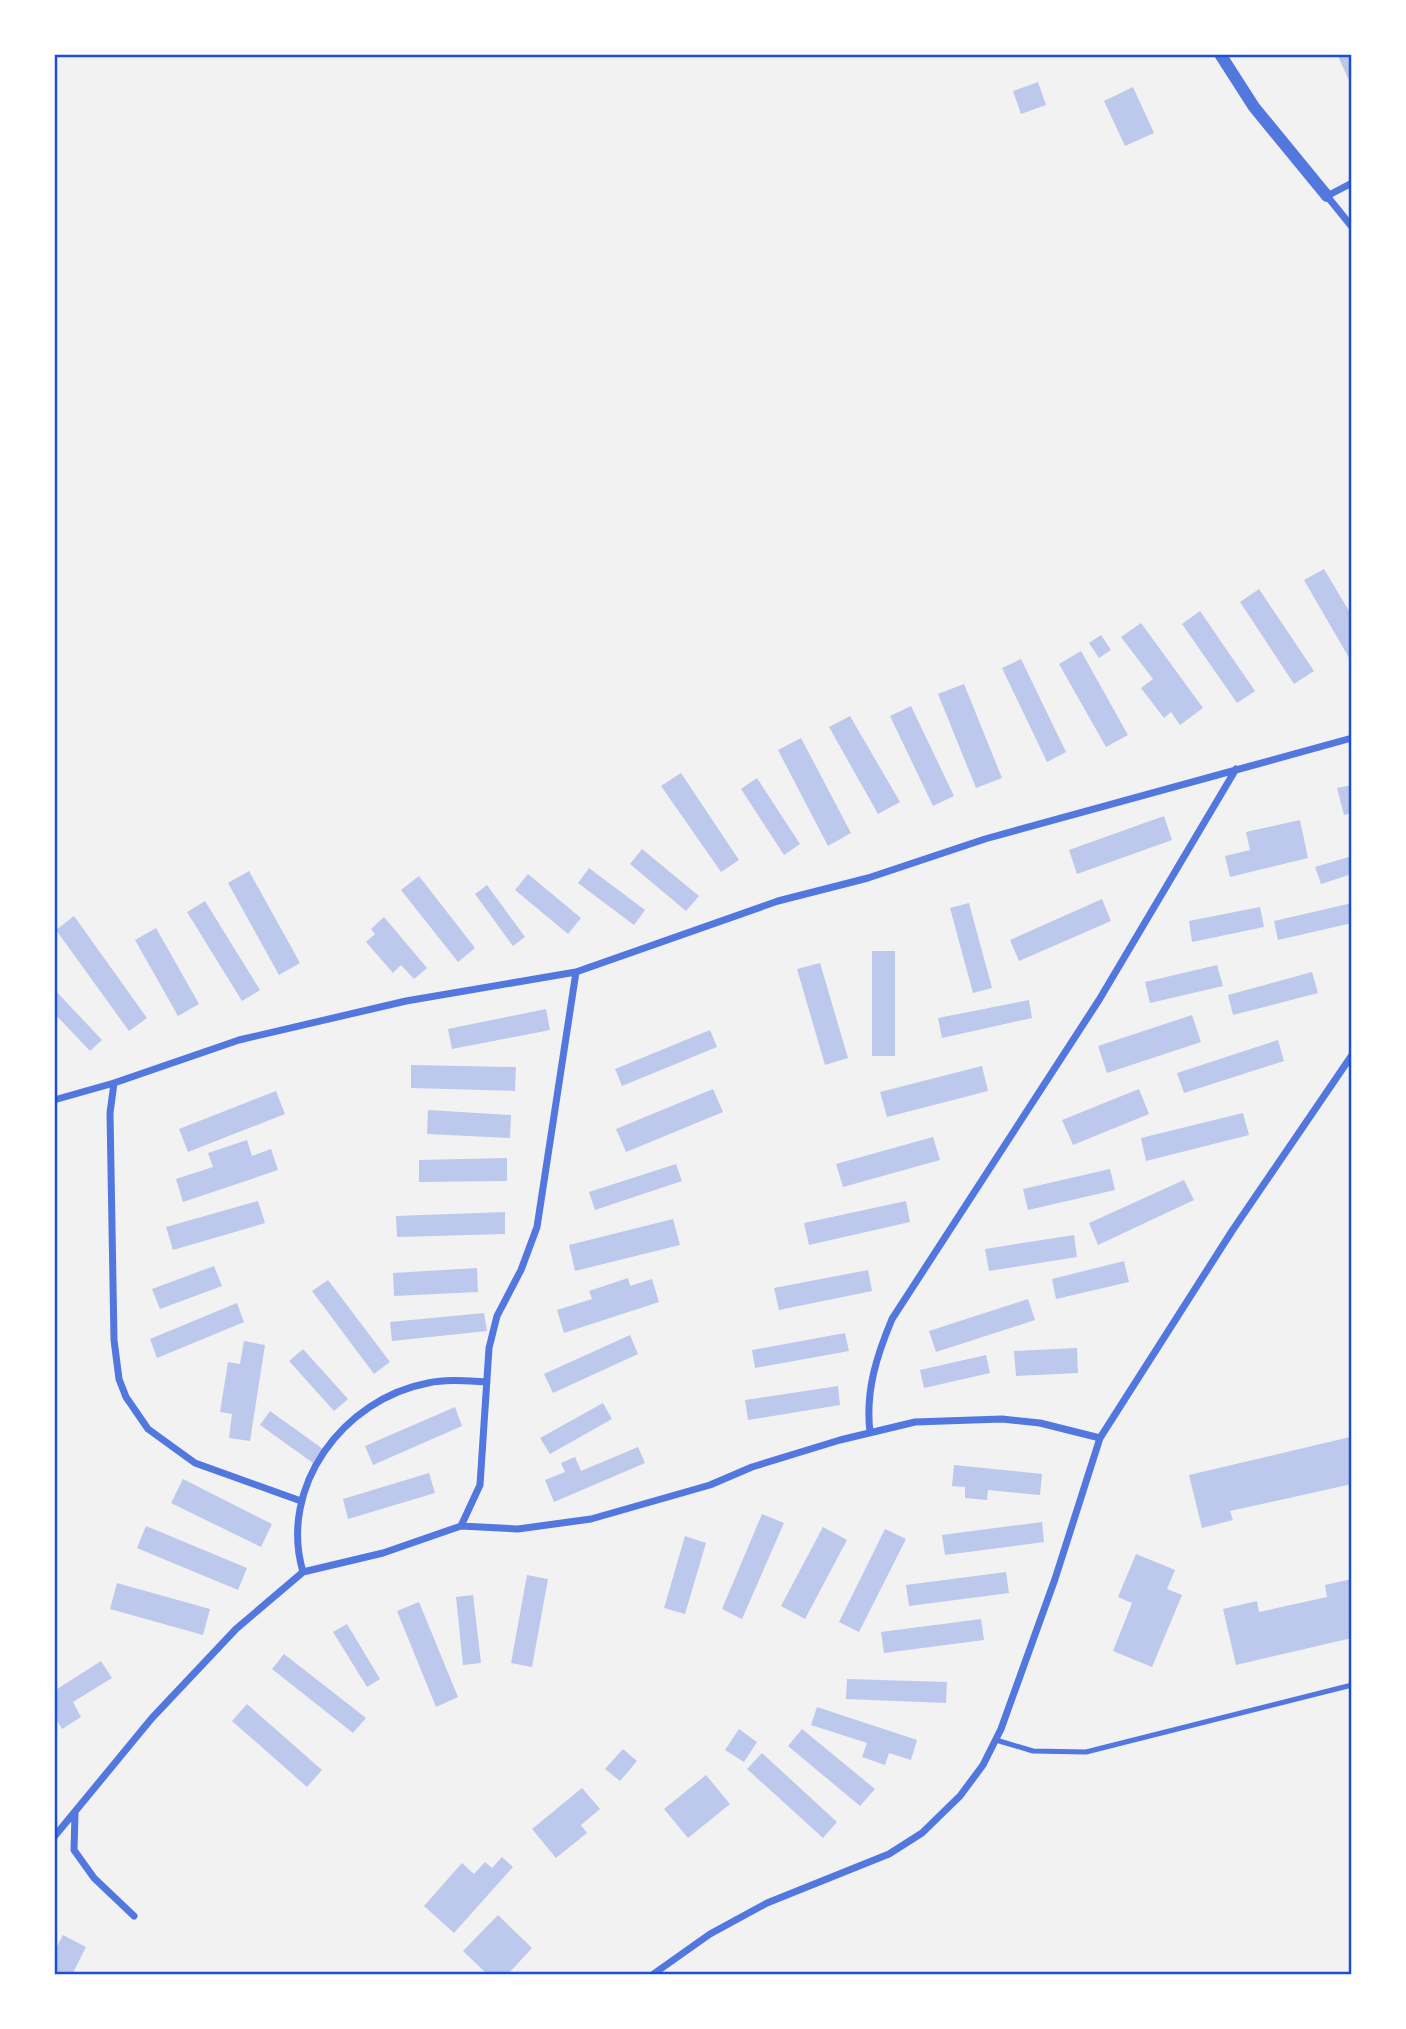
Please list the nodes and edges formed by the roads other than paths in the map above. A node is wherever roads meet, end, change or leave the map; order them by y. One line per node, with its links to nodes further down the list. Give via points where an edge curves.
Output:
1 (1220, 54): 3 (street, via 1254,107)
2 (1352, 183): 3 (street)
3 (1327, 196): 4 (street)
4 (1352, 227)
5 (1352, 738): 6 (street)
6 (1237, 768): 7 (street, via 778,901); 12 (street, via 1099,1000 892,1318 870,1387)
7 (576, 972): 9 (street, via 405,1001 239,1040); 11 (street, via 537,1227 497,1316)
8 (1352, 1055): 13 (street, via 1232,1231)
9 (114, 1083): 10 (street); 14 (street, via 110,1113 114,1340 126,1396 148,1429 195,1463)
10 (54, 1100)
11 (487, 1382): 14 (street, via 427,1383 370,1406 327,1448); 15 (street, via 480,1485)
12 (870, 1432): 13 (street, via 915,1422 978,1418 1040,1423); 15 (street, via 591,1519 518,1529)
13 (1100, 1438): 18 (street)
14 (301, 1501): 16 (street, via 296,1538)
15 (461, 1526): 16 (street, via 383,1553)
16 (303, 1572): 19 (street, via 236,1629 152,1718)
17 (1352, 1685): 18 (lane, via 1086,1752 1033,1751)
18 (996, 1740): 22 (street, via 960,1796 922,1833 853,1871 766,1903 710,1934)
19 (75, 1813): 20 (street); 21 (street, via 74,1850 93,1878)
20 (54, 1837)
21 (134, 1916)
22 (652, 1975)

